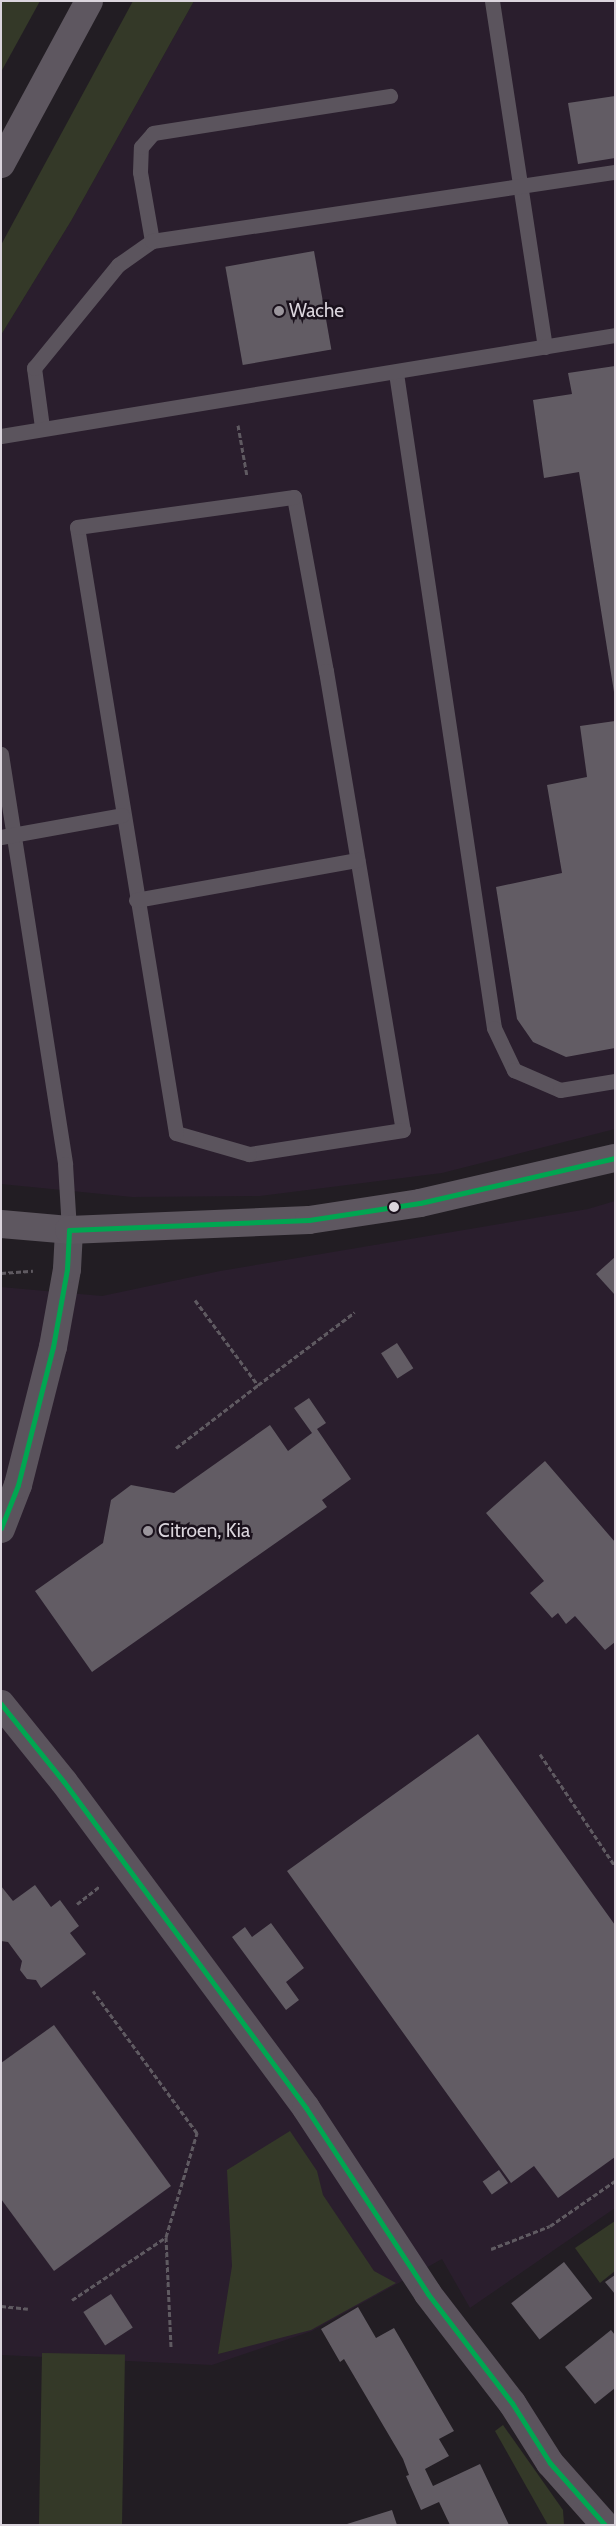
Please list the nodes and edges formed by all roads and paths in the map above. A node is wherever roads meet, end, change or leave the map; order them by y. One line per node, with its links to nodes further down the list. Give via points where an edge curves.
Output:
1 (89, 1): 4 (street)
2 (492, 1): 6 (lane)
3 (390, 96): 7 (lane, via 153,132 141,147 140,172)
4 (1, 164)
5 (615, 172): 6 (lane)
6 (521, 186): 7 (lane); 9 (lane)
7 (152, 241): 11 (lane, via 118,266 34,368)
8 (615, 335): 9 (lane)
9 (545, 347): 10 (lane)
10 (396, 373): 11 (lane); 20 (lane, via 494,1028 514,1070 560,1090)
11 (42, 427): 12 (lane)
12 (1, 436)
13 (240, 437): 14 (path)
14 (241, 444)
15 (1, 754): 17 (lane)
16 (122, 815): 17 (lane); 18 (lane, via 78,527 294,497); 19 (lane)
17 (8, 836): 23 (lane, via 65,1164)
18 (357, 860): 19 (lane); 19 (lane, via 403,1130 249,1154 176,1133)
19 (136, 900)
20 (615, 1081)
21 (615, 1158): 23 (street, via 420,1203 309,1220)
22 (1, 1224): 23 (street)
23 (69, 1230): 28 (street, via 67,1269 53,1347 18,1485)
24 (195, 1300): 26 (path)
25 (355, 1312): 26 (path)
26 (258, 1385): 27 (path)
27 (176, 1448)
28 (1, 1529)
29 (1, 1704): 40 (street, via 64,1782 306,2108 428,2294 512,2403 550,2463)
30 (540, 1754): 31 (path)
31 (615, 1866)
32 (93, 1991): 34 (path, via 197,2133)
33 (615, 2181): 35 (path, via 550,2226)
34 (166, 2237): 36 (path); 39 (path)
35 (491, 2249)
36 (72, 2300)
37 (1, 2306): 38 (path)
38 (28, 2309)
39 (171, 2348)
40 (605, 2525)

